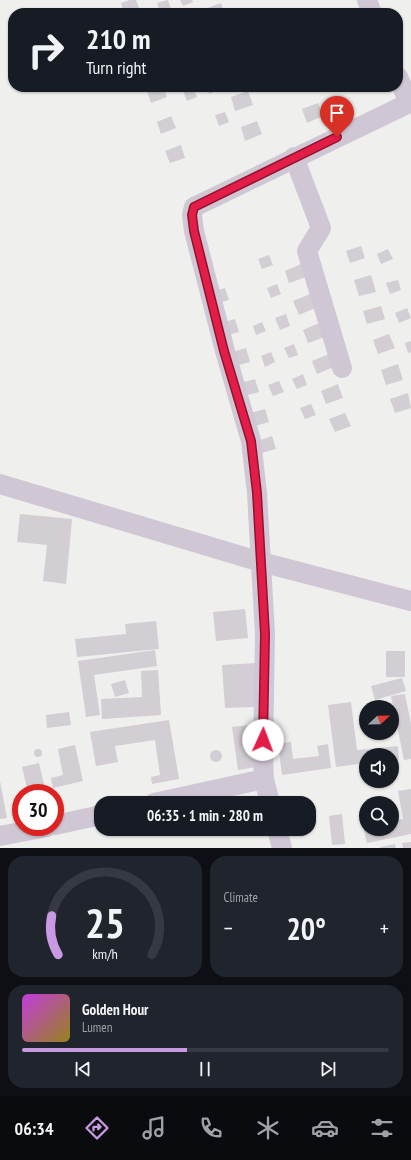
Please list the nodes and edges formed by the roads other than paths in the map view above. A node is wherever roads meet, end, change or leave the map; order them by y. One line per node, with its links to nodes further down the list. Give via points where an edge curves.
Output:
1 (403, 90): 2 (street, via 408,103)
2 (294, 157): 3 (street, via 321,228 307,252); 5 (street, via 194,207 192,215 224,351 251,441)
3 (342, 368)
4 (0, 484): 5 (street)
5 (261, 562): 6 (street); 7 (street, via 265,634)
6 (411, 601)
7 (264, 779): 8 (street); 9 (street)
8 (186, 796)
9 (268, 796)
10 (94, 817): 11 (street)
11 (64, 823)
12 (12, 834): 13 (street)
13 (0, 836)
14 (279, 836): 15 (street)
15 (282, 848)

